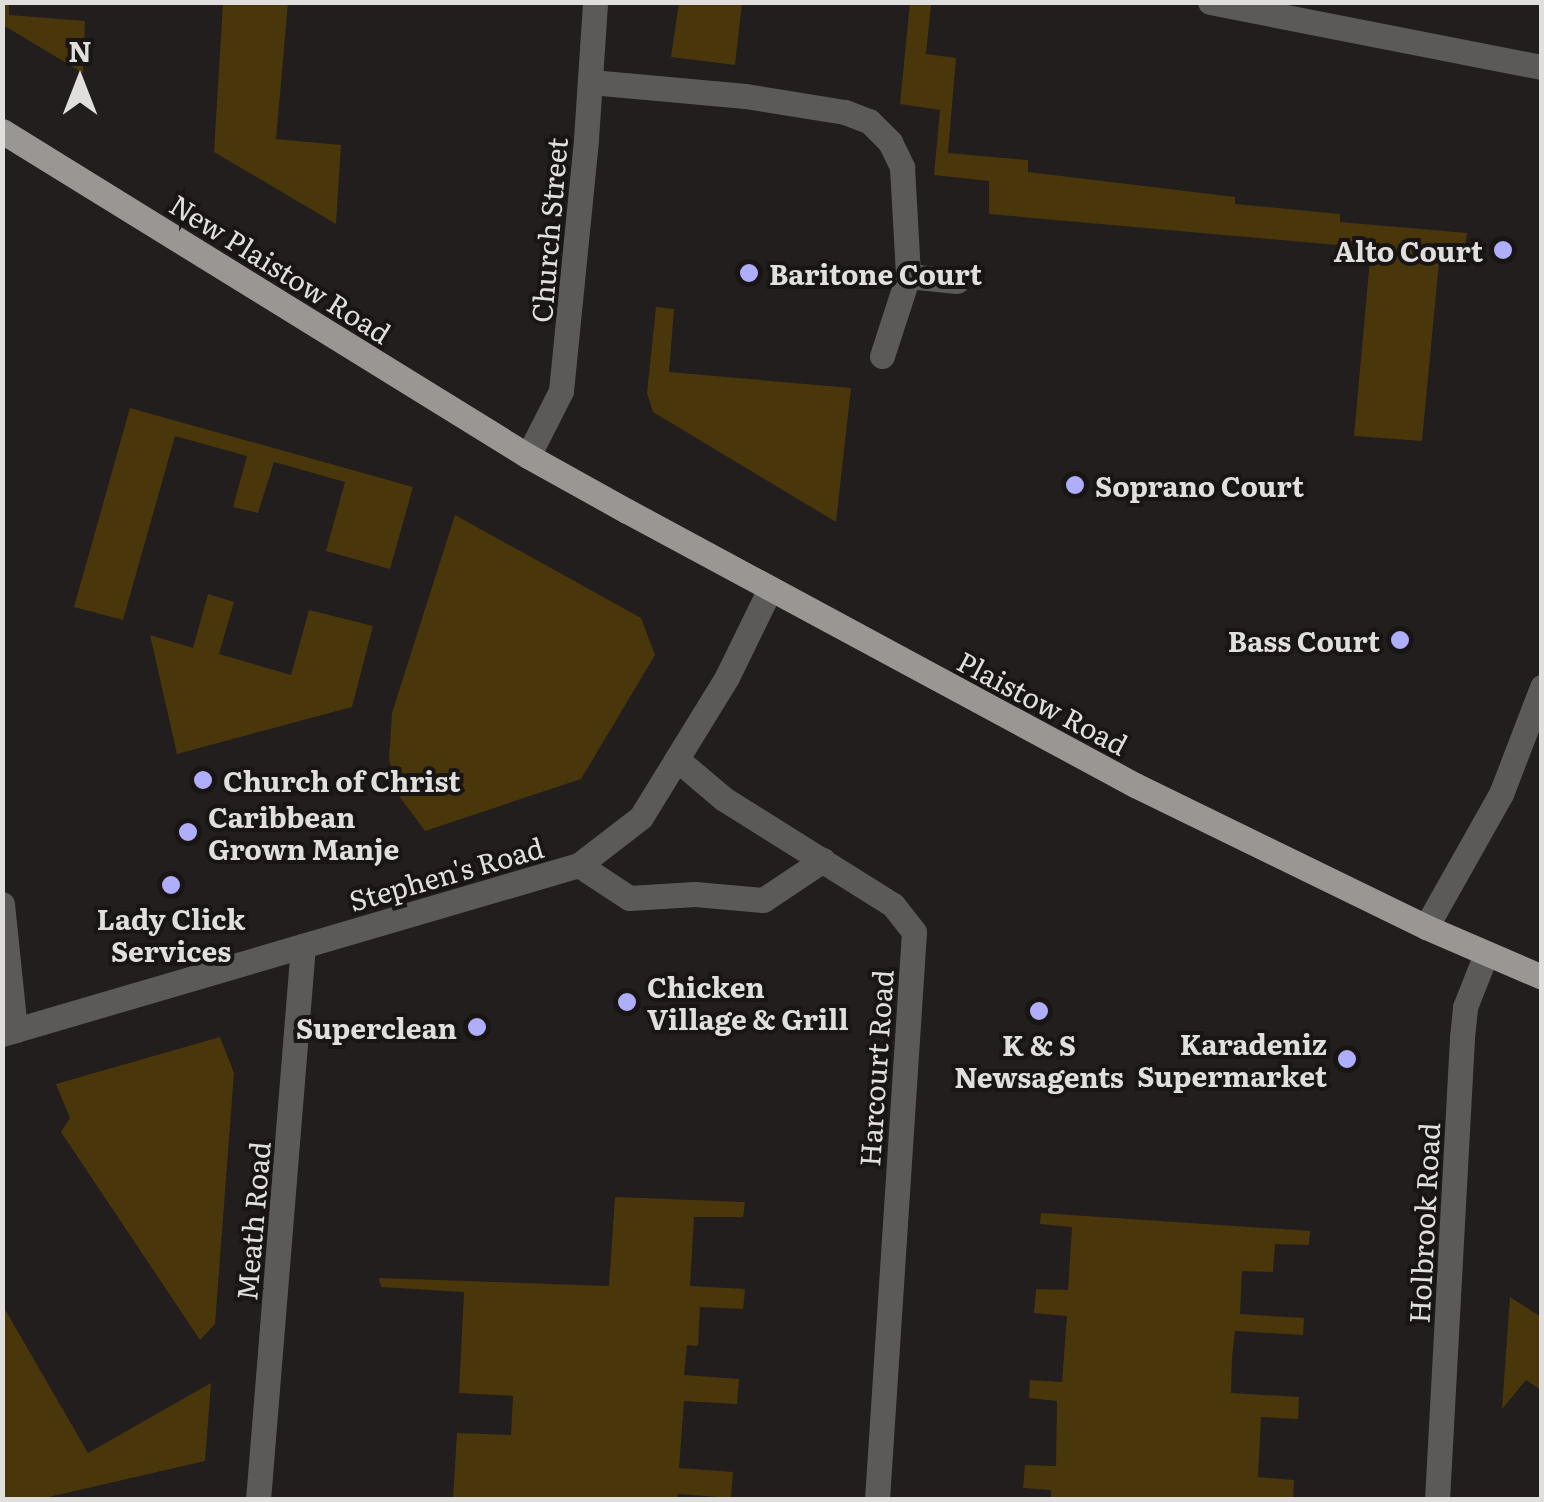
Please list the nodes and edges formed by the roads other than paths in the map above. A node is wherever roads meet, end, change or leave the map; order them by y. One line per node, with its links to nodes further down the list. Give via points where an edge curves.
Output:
1 (594, 2): 4 (street, Church Street)
2 (1210, 2): 3 (street)
3 (1542, 67)
4 (591, 82): 6 (street, via 745,96 869,121 902,166); 9 (street, Church Street, via 561,390)
5 (2, 131): 9 (main road, New Plaistow Road)
6 (908, 276): 7 (street); 8 (street)
7 (957, 281)
8 (882, 356)
9 (528, 456): 10 (main road, Plaistow Road)
10 (770, 589): 12 (street, Stephen's Road); 16 (main road, Plaistow Road, via 1120,776)
11 (1542, 688): 16 (street, via 1501,794)
12 (680, 761): 13 (street, Harcourt Road, via 724,798); 14 (street, Stephen's Road, via 641,817)
13 (822, 860): 14 (street, via 764,900 629,898); 22 (street, Harcourt Road, via 893,905 914,932)
14 (580, 865): 17 (street, Stephen's Road)
15 (2, 904): 20 (street)
16 (1426, 927): 18 (main road, Plaistow Road)
17 (303, 946): 20 (street, Stephen's Road); 21 (street, Meath Road)
18 (1486, 954): 19 (main road, Plaistow Road); 23 (street, Holbrook Road, via 1462,1036)
19 (1542, 977)
20 (9, 1032)
21 (258, 1500)
22 (877, 1500)
23 (1436, 1500)

